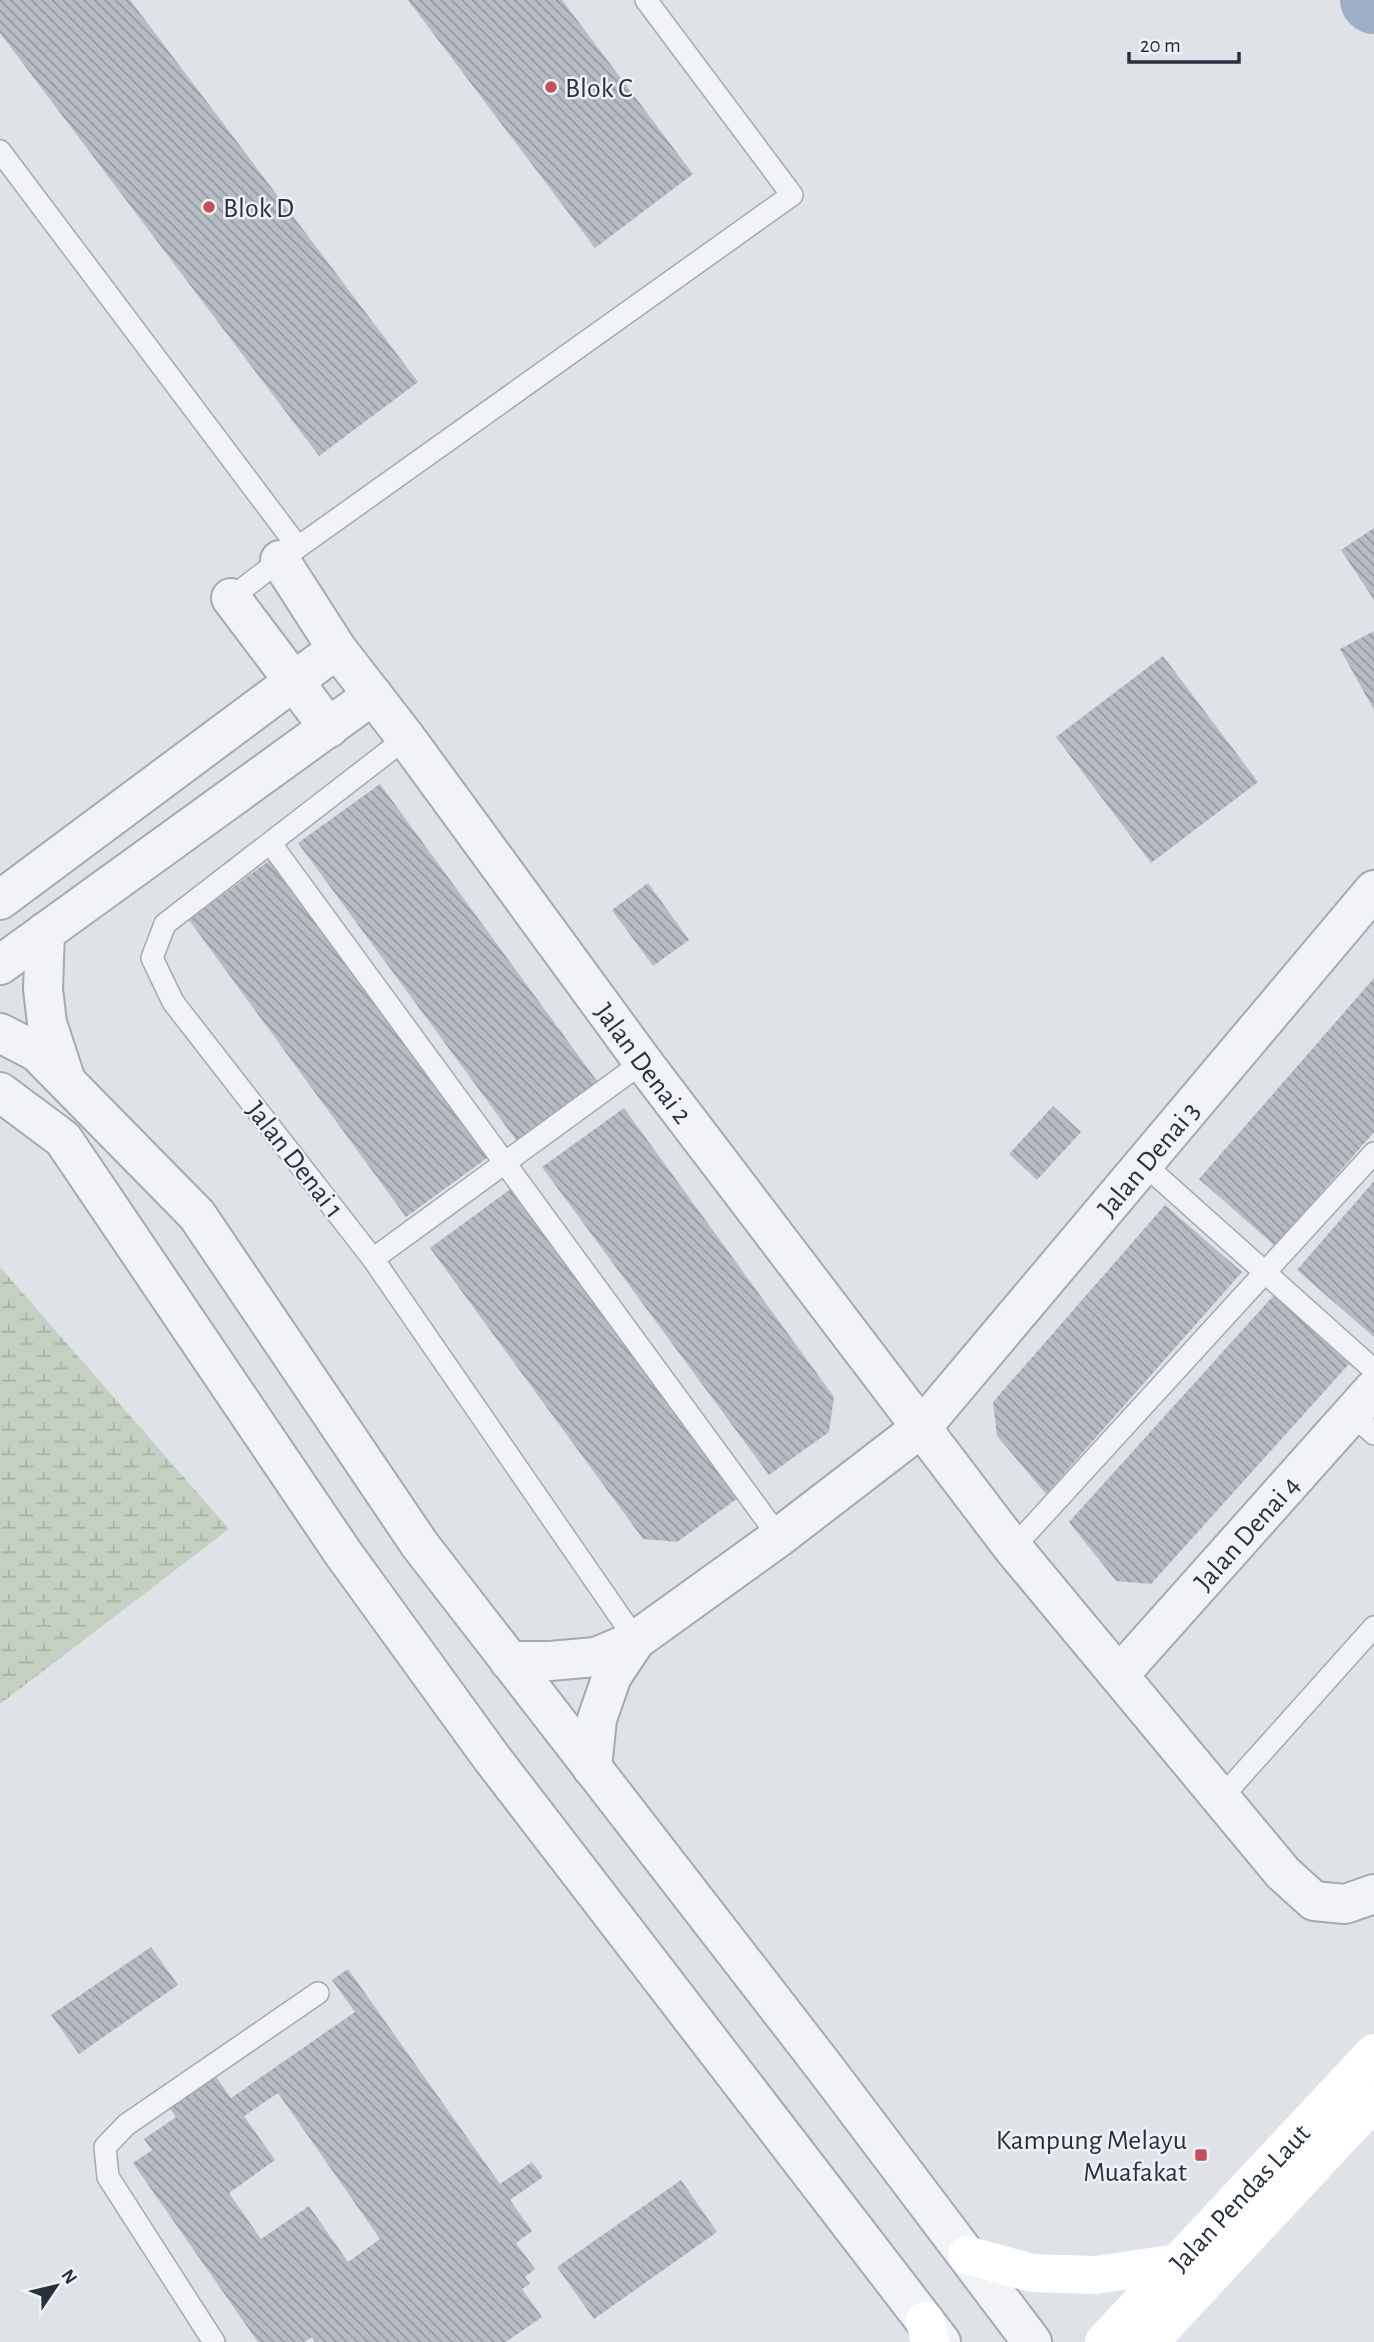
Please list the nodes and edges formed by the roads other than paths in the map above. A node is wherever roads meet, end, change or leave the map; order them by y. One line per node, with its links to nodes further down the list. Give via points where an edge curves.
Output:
1 (646, 0): 3 (lane, via 792,195)
2 (0, 151): 3 (lane)
3 (289, 554): 4 (lane); 5 (street, Jalan Denai 2)
4 (231, 598): 6 (street)
5 (337, 649): 6 (street); 7 (street, Jalan Denai 2)
6 (294, 682): 8 (street); 12 (street)
7 (373, 695): 8 (street); 9 (street, Jalan Denai 2)
8 (328, 728): 13 (street)
9 (406, 738): 10 (lane, Jalan Denai 1); 16 (street, Jalan Denai 2)
10 (271, 844): 20 (lane); 22 (lane, Jalan Denai 1, via 165,924 152,958 173,1002)
11 (1374, 890): 21 (street, Jalan Denai 3)
12 (0, 901)
13 (45, 932): 14 (street); 17 (street, via 47,1023)
14 (0, 965)
15 (0, 1033): 17 (street, via 37,1052)
16 (643, 1062): 20 (lane); 26 (street, Jalan Denai 2)
17 (65, 1080): 31 (street, via 197,1215 421,1545)
18 (0, 1092): 41 (street, via 63,1139 343,1553 491,1757)
19 (1374, 1153): 23 (lane)
20 (503, 1162): 22 (lane); 27 (lane)
21 (1145, 1165): 23 (lane); 26 (street, Jalan Denai 3)
22 (373, 1259): 30 (lane, Jalan Denai 1)
23 (1265, 1272): 24 (lane); 28 (lane)
24 (1374, 1370)
25 (1367, 1412): 32 (street, Jalan Denai 4)
26 (922, 1427): 27 (street, Jalan Denai 3); 28 (street, Jalan Denai 2)
27 (779, 1537): 30 (street, Jalan Denai 3)
28 (1013, 1548): 32 (street, Jalan Denai 2)
29 (1374, 1627): 34 (lane)
30 (636, 1640): 31 (street, via 596,1657); 33 (street, via 612,1676 597,1719)
31 (509, 1661): 33 (street)
32 (1119, 1675): 34 (street, Jalan Denai 2)
33 (592, 1768): 39 (street)
34 (1221, 1798): 35 (street, Jalan Denai 2, via 1283,1873 1314,1901)
35 (1360, 1899)
36 (318, 1993): 42 (lane, via 126,2125 105,2147 108,2177)
37 (1374, 2053): 40 (main road, Jalan Pendas Laut)
38 (1374, 2101): 45 (main road, Jalan Pendas Laut)
39 (967, 2255): 40 (main road, via 1032,2273 1095,2276); 43 (street)
40 (1178, 2263): 44 (main road, Jalan Pendas Laut)
41 (932, 2335)
42 (214, 2342)
43 (1032, 2342)
44 (1104, 2342)
45 (1149, 2342)

